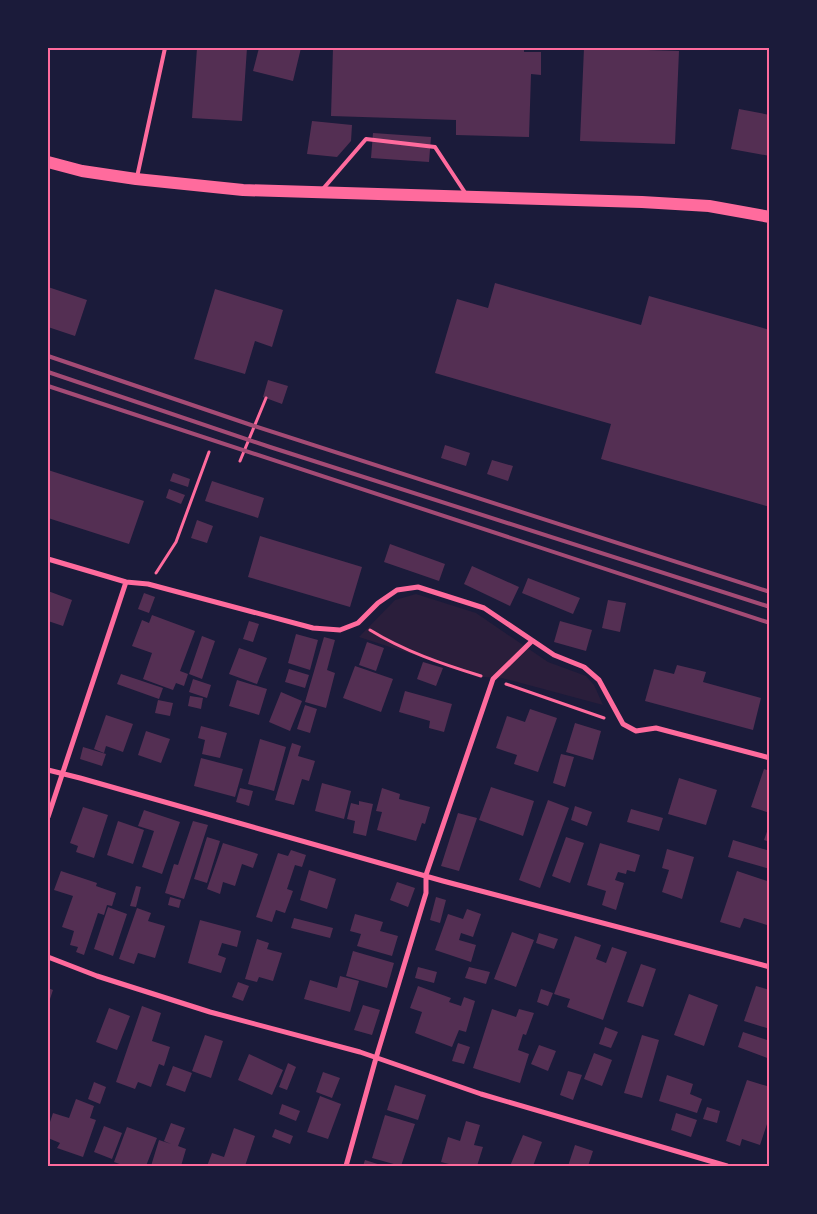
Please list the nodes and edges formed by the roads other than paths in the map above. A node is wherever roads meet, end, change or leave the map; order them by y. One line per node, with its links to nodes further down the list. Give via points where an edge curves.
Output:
1 (165, 48): 3 (lane)
2 (48, 162): 3 (main road)
3 (136, 179): 4 (main road, via 243,190)
4 (320, 193): 5 (main road); 5 (lane, via 366,139 435,147)
5 (468, 198): 6 (main road, via 700,205)
6 (770, 217)
7 (48, 558): 8 (street)
8 (126, 582): 9 (street, via 148,584 313,628 340,630 358,623 378,603 398,590 418,587 484,608); 12 (street)
9 (532, 641): 10 (street, via 584,668 599,680 616,716 636,731 656,728); 14 (street, via 492,679)
10 (770, 758)
11 (48, 770): 12 (street)
12 (62, 774): 13 (street); 14 (street)
13 (48, 817)
14 (426, 875): 16 (street); 17 (street, via 426,893)
15 (48, 957): 17 (street, via 210,1012)
16 (770, 968)
17 (376, 1058): 18 (street); 19 (street, via 482,1094)
18 (346, 1166)
19 (727, 1166)

